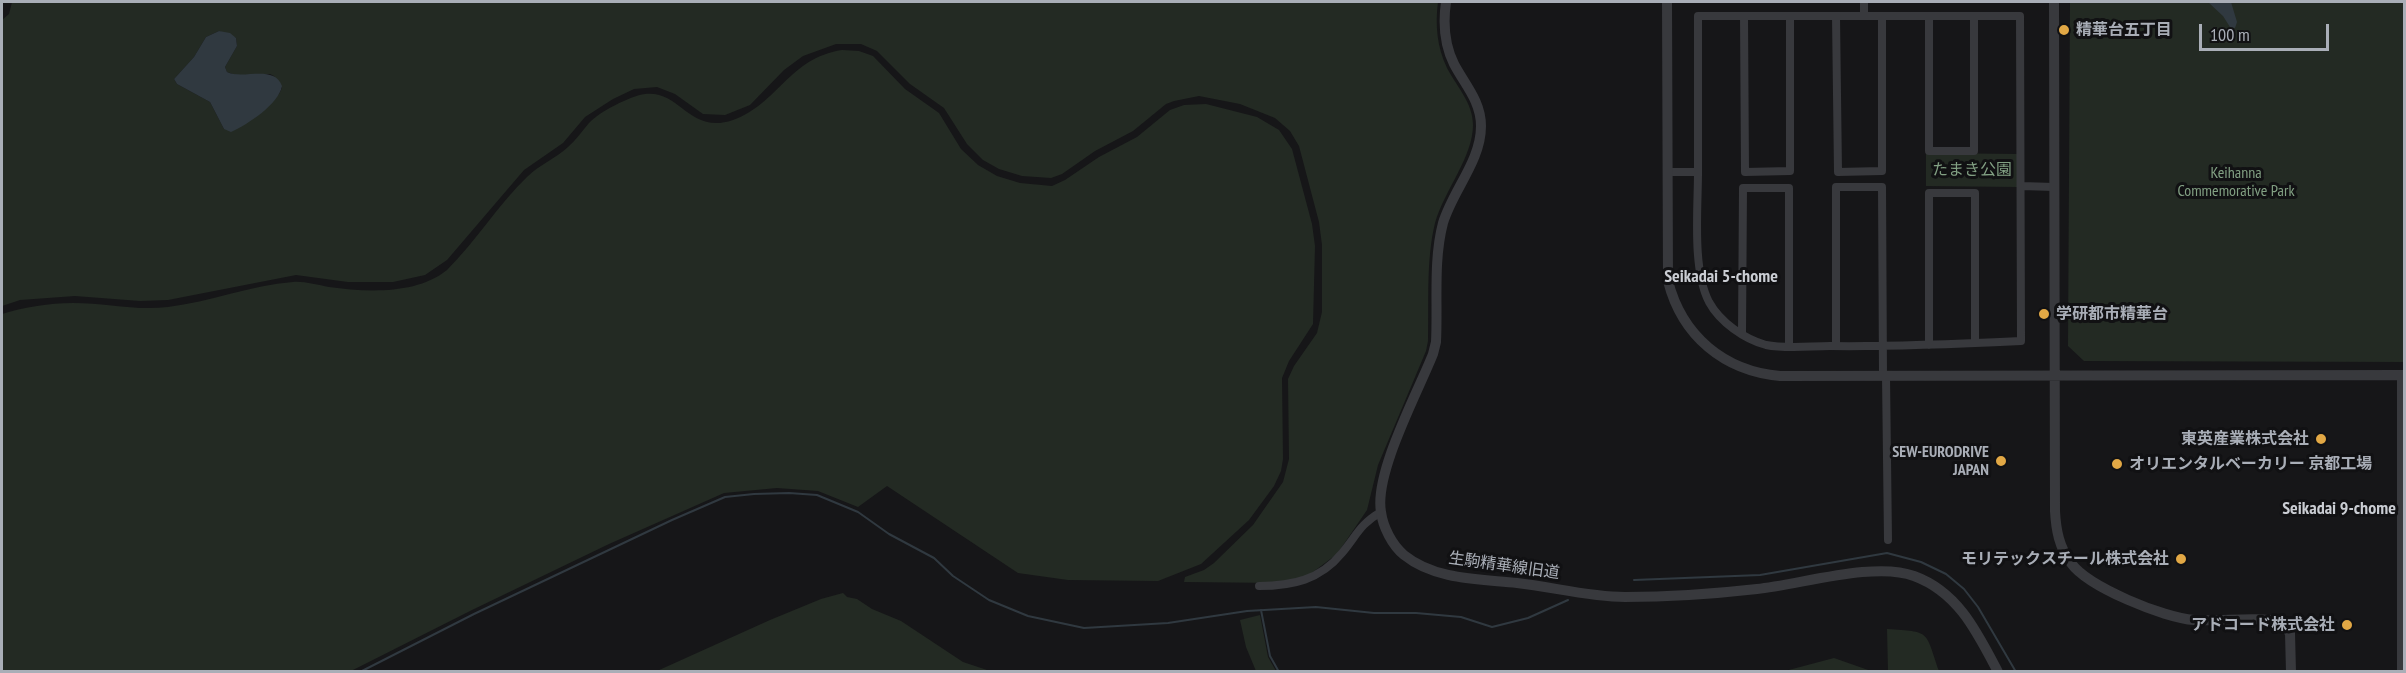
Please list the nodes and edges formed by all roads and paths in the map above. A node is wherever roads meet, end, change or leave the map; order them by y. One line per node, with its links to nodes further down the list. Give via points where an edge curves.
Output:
1 (1446, 2): 27 (street, 生駒精華線旧道, via 1446,42 1477,104 1480,138 1443,224 1438,255 1436,342 1381,483)
2 (1667, 2): 14 (street)
3 (1864, 2): 8 (street)
4 (2054, 2): 17 (street)
5 (1744, 16): 6 (street); 6 (street, via 1745,172 1790,171); 12 (street, via 1698,16)
6 (1790, 16): 7 (street)
7 (1836, 16): 8 (street); 13 (street, via 1838,172)
8 (1864, 16): 9 (street)
9 (1882, 16): 10 (street); 13 (street)
10 (1929, 16): 11 (street); 11 (street, via 1929,151 1974,151)
11 (1974, 16): 15 (street, via 2020,16)
12 (1698, 171): 14 (street); 18 (street, via 1703,287 1718,314)
13 (1882, 171): 16 (street)
14 (1667, 172): 26 (street, via 1668,281 1682,318 1704,345 1735,366 1765,375)
15 (2020, 186): 17 (street); 19 (street, via 2021,341)
16 (1882, 187): 22 (street, via 1836,187); 23 (street)
17 (2054, 187): 24 (street)
18 (1742, 333): 21 (street, via 1768,345); 21 (street, via 1743,188 1789,188)
19 (1975, 343): 20 (street); 20 (street, via 1974,193 1929,193)
20 (1929, 345): 23 (street)
21 (1789, 346): 22 (street)
22 (1836, 346): 23 (street)
23 (1883, 346): 26 (street)
24 (2055, 375): 25 (street); 26 (street); 31 (street, via 2056,527 2071,563 2086,577 2133,602 2172,616 2281,622 2290,633)
25 (2403, 375): 32 (street)
26 (1884, 376): 28 (street)
27 (1381, 512): 29 (street, via 1365,521 1341,555 1314,577 1290,585); 30 (street, 生駒精華線旧道, via 1396,547 1434,571 1604,596 1759,589 1870,572 1911,574 1952,598)
28 (1888, 540)
29 (1259, 586)
30 (1998, 672)
31 (2291, 672)
32 (2402, 672)

